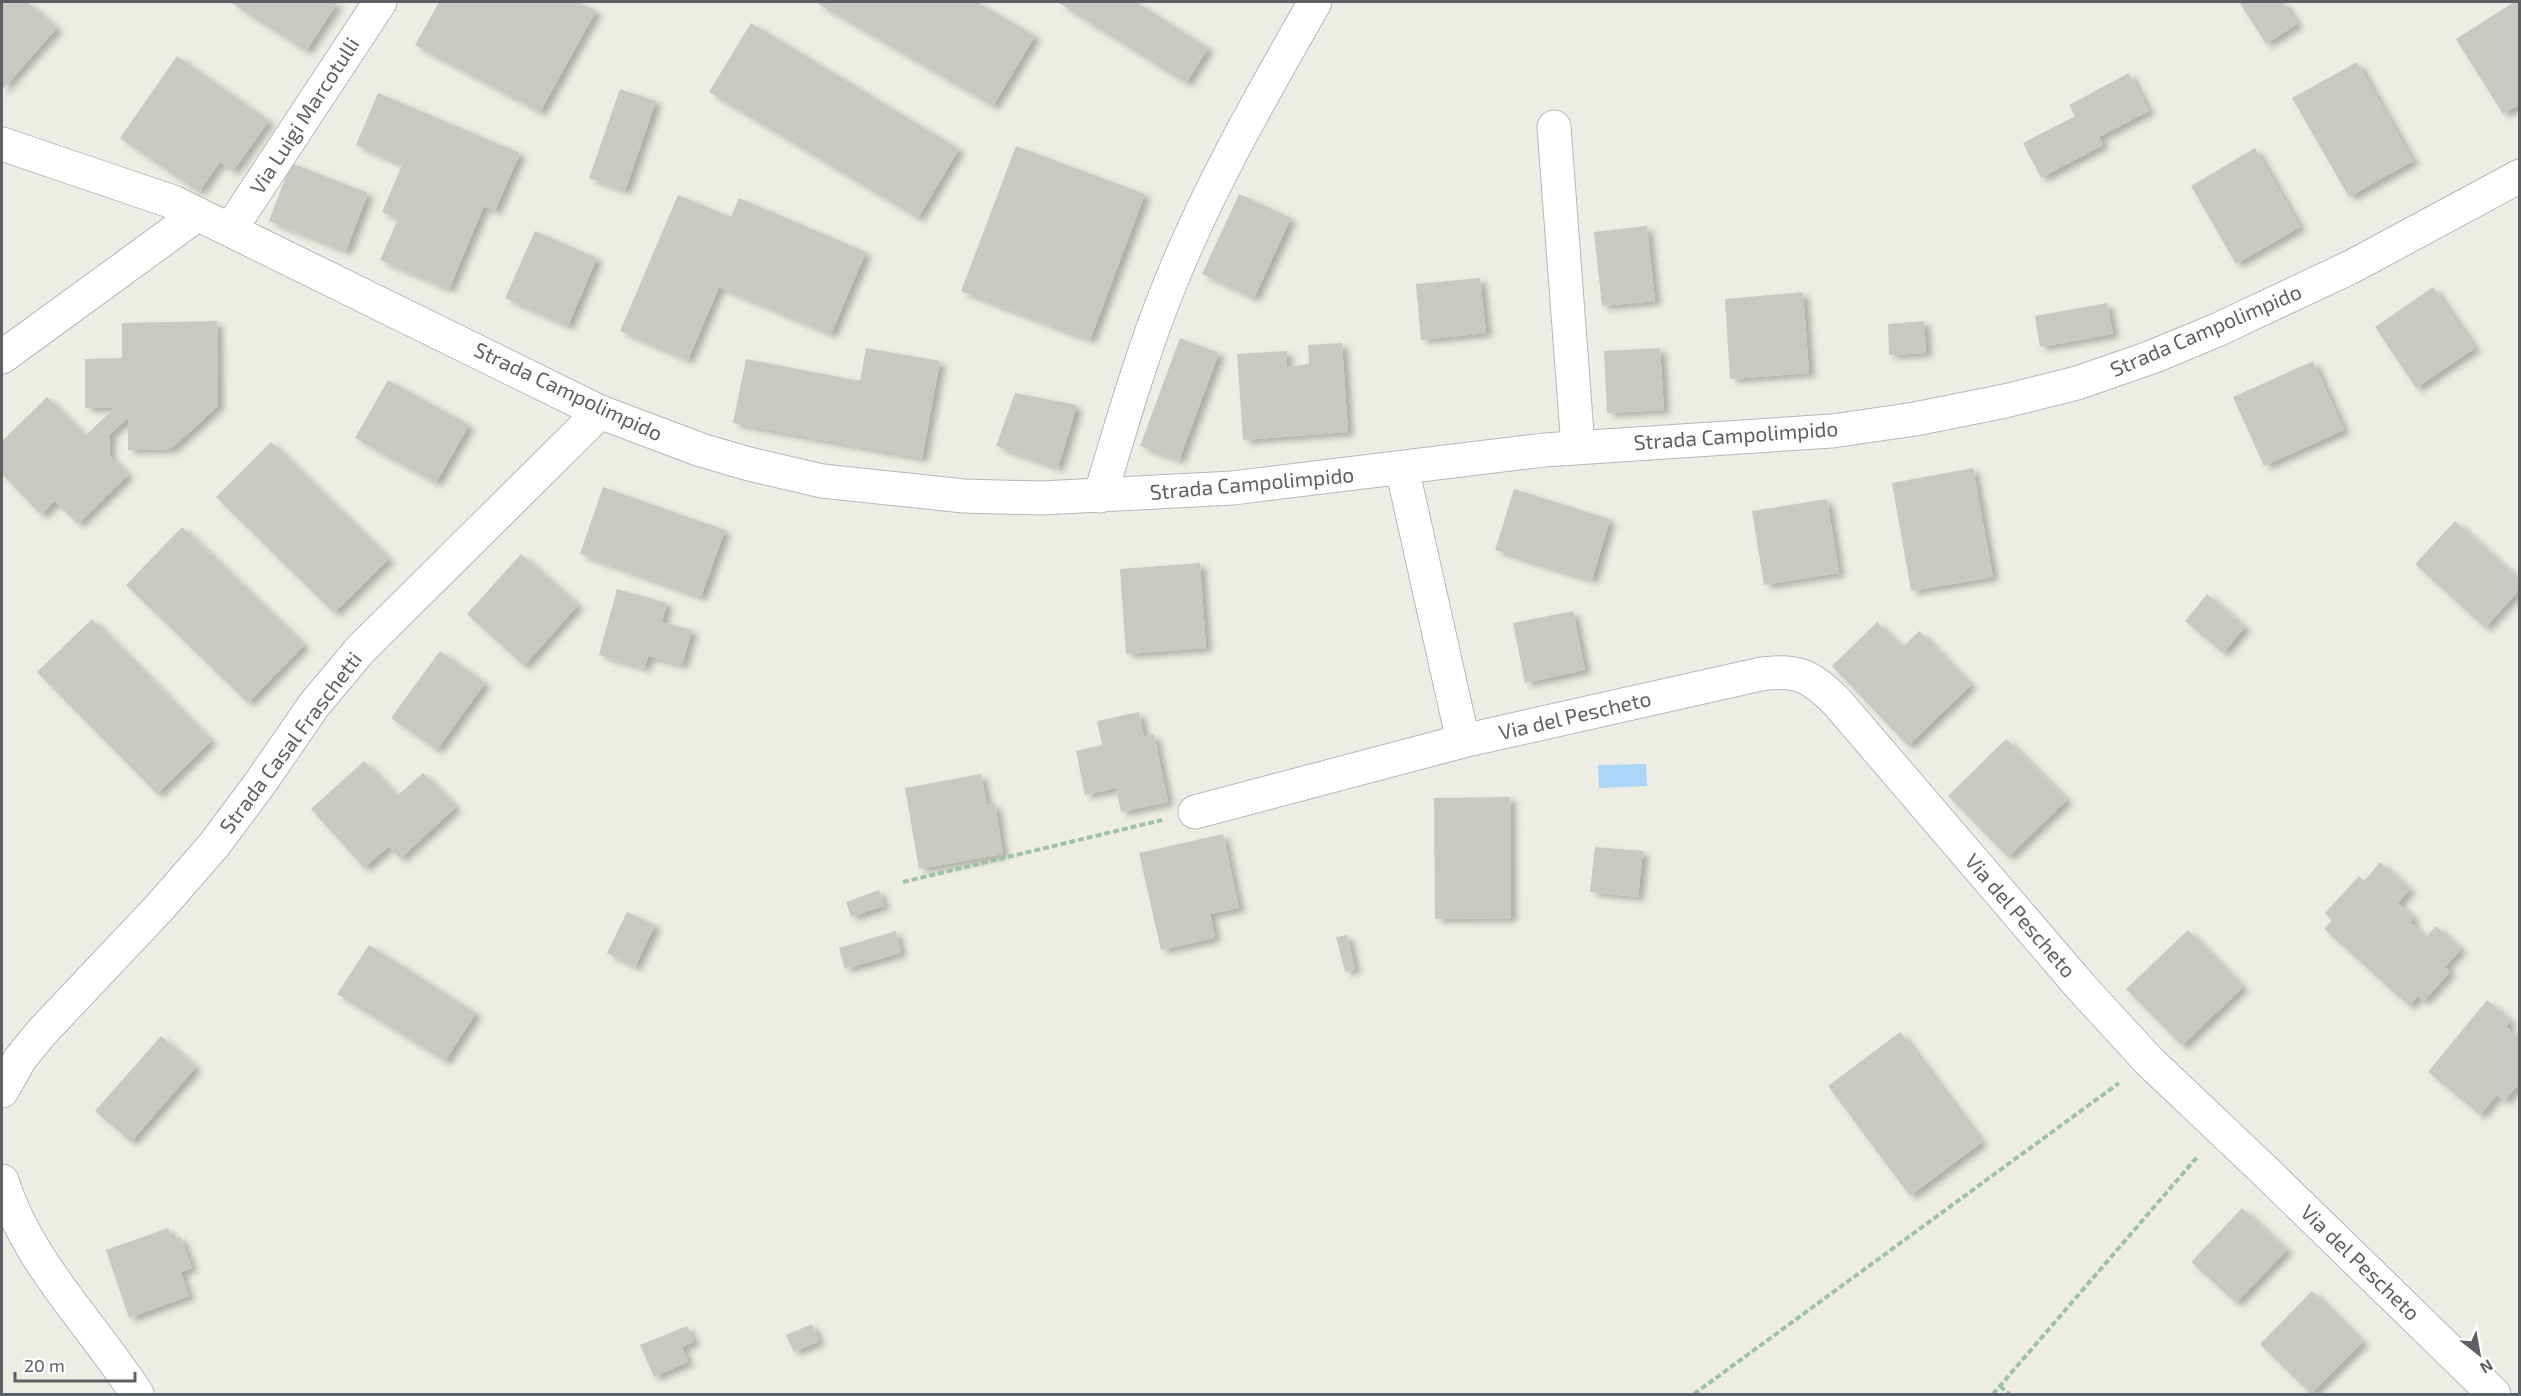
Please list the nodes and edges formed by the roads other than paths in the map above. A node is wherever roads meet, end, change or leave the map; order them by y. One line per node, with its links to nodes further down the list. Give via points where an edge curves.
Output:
1 (380, 2): 7 (street, Via Luigi Marcotulli)
2 (1315, 2): 12 (street, via 1232,150 1185,249 1158,315)
3 (1554, 127): 10 (street)
4 (2, 144): 6 (street, Strada Campolimpido)
5 (2520, 176): 10 (street, Strada Campolimpido, via 2283,300 2185,344 2077,383 1941,414 1832,431)
6 (198, 214): 7 (street, Strada Campolimpido); 8 (street)
7 (230, 230): 9 (street, Strada Campolimpido)
8 (2, 357)
9 (600, 411): 12 (street, Strada Campolimpido, via 701,450 822,481 964,496); 15 (street, Strada Casal Fraschetti, via 360,650 295,730 219,838 41,1033)
10 (1578, 447): 11 (street, Strada Campolimpido)
11 (1402, 468): 12 (street, Strada Campolimpido, via 1233,488); 13 (street)
12 (1100, 496)
13 (1463, 741): 14 (street, Via del Pescheto); 18 (street, Via del Pescheto, via 1761,674 1788,672 1807,676 1837,702 2148,1061)
14 (1195, 812)
15 (2, 1091)
16 (2, 1181): 17 (street, via 16,1217 42,1262)
17 (137, 1395)
18 (2494, 1395)

